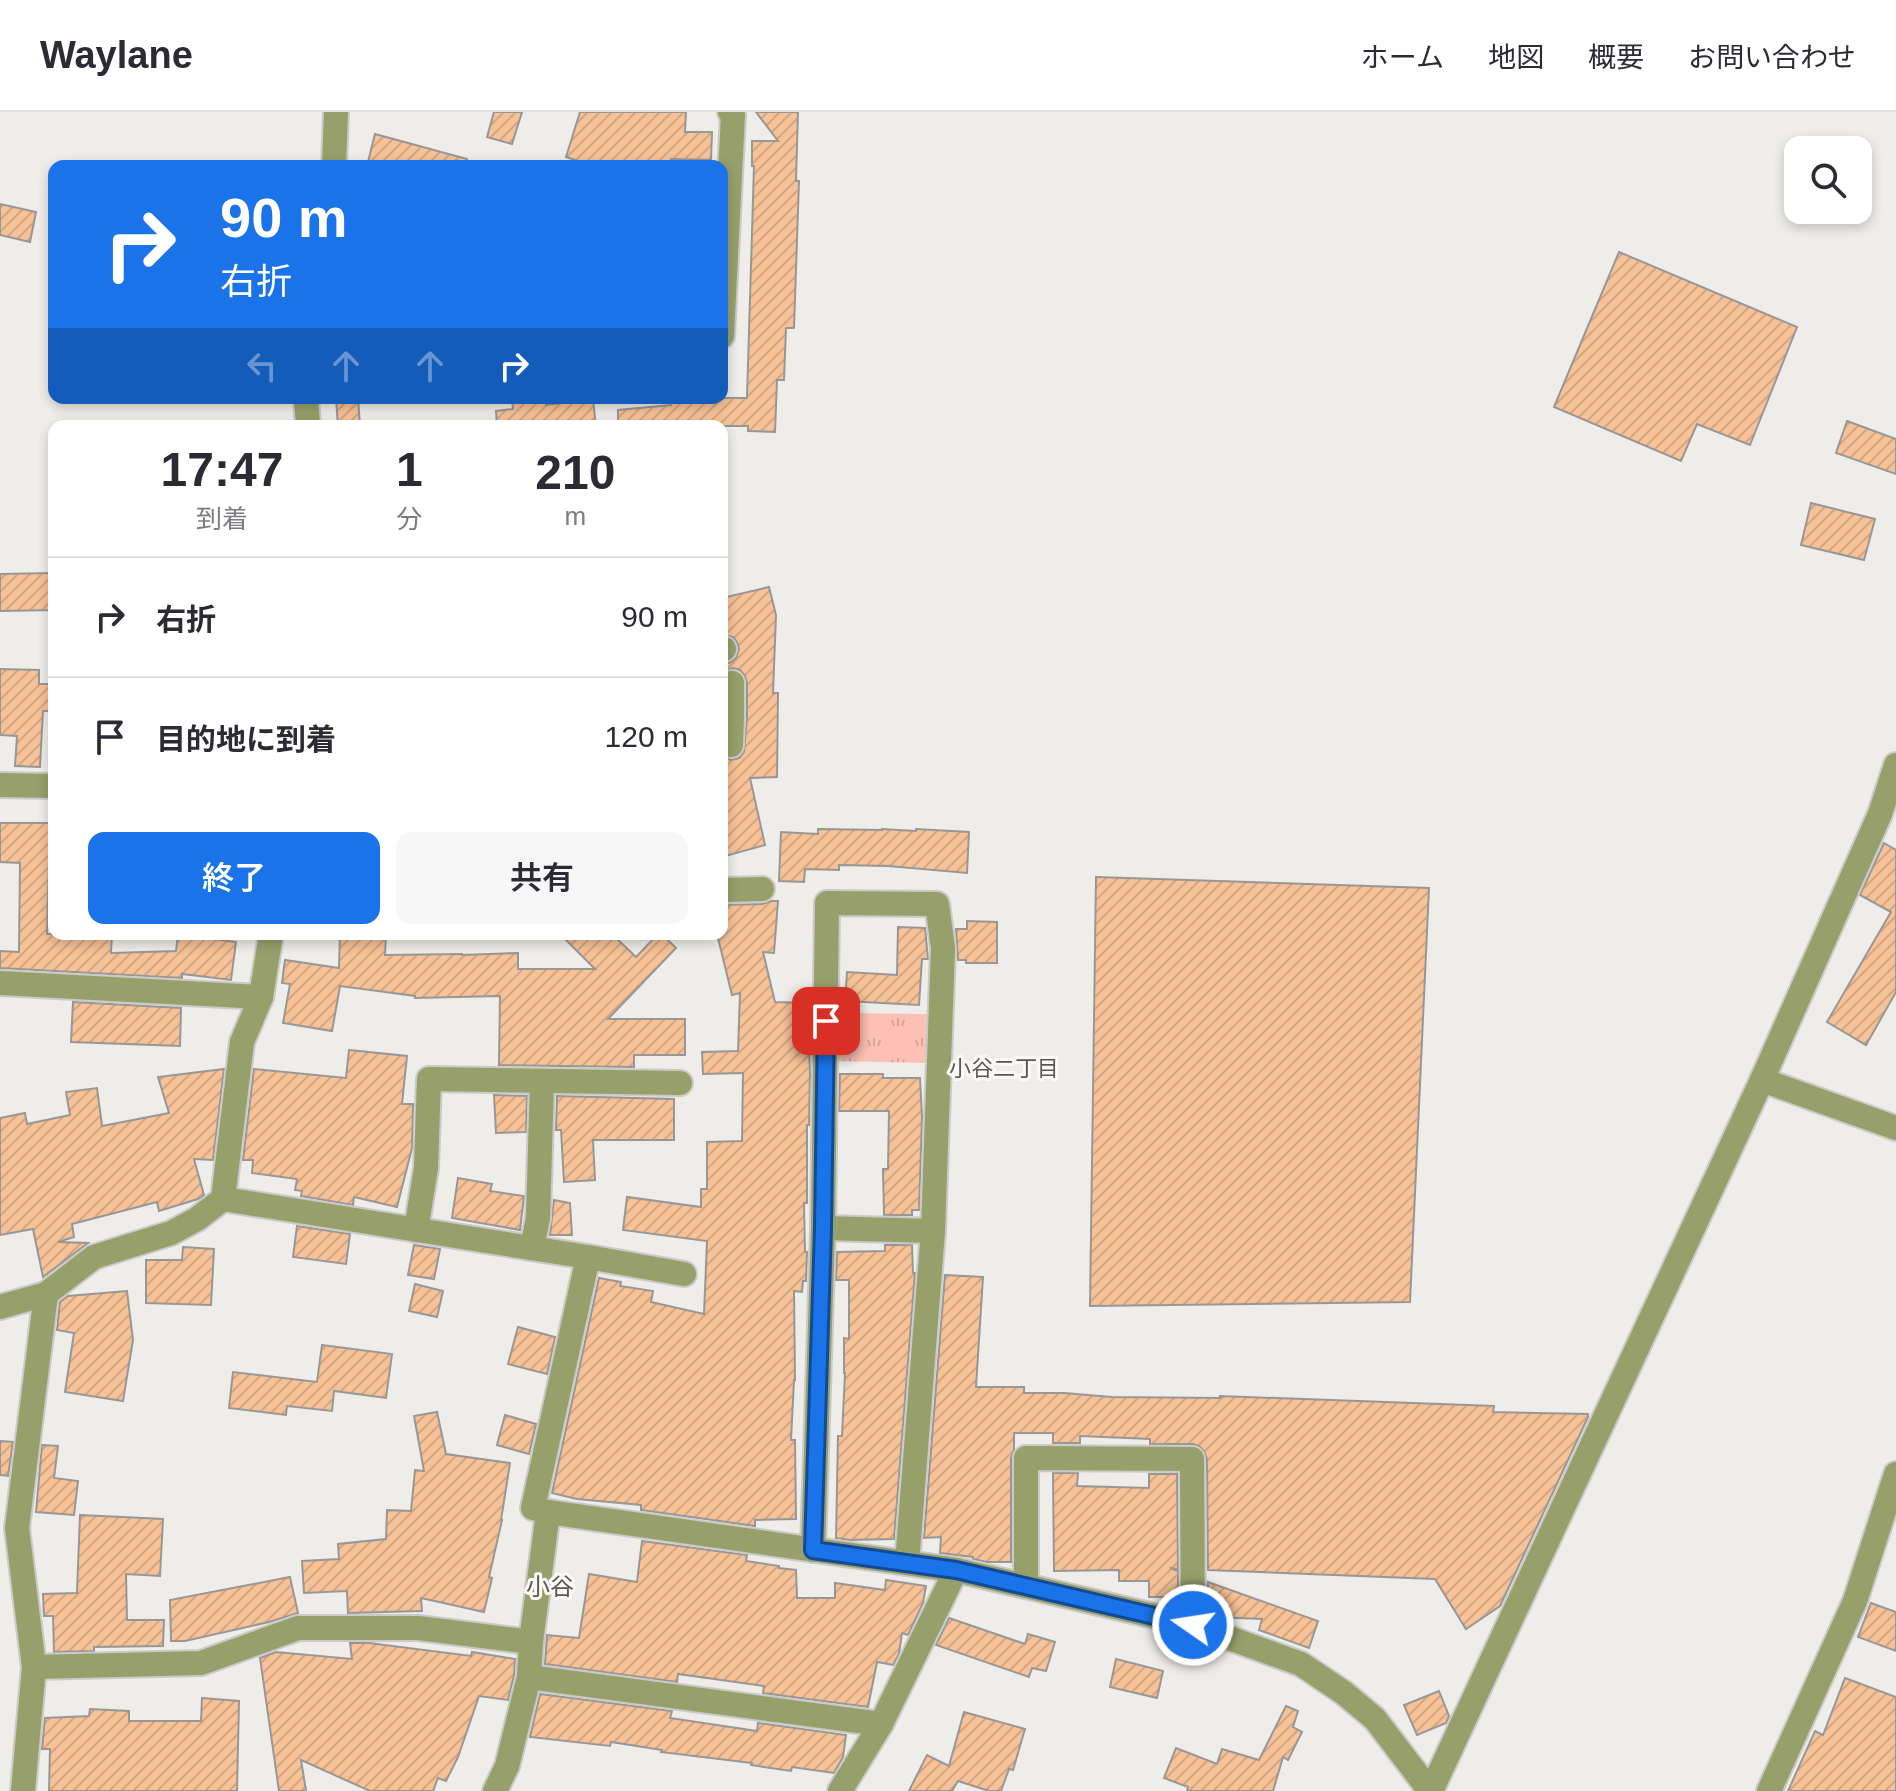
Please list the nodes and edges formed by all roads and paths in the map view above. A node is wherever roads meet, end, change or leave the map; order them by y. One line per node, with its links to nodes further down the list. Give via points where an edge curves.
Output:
1 (336, 112): 3 (street)
2 (730, 112): 4 (street)
3 (334, 160)
4 (728, 215)
5 (732, 683): 6 (street)
6 (728, 710)
7 (728, 724): 8 (street)
8 (731, 745)
9 (1896, 765): 12 (street)
10 (0, 785): 11 (street)
11 (48, 786)
12 (1888, 819): 18 (street)
13 (762, 889): 14 (street)
14 (728, 890)
15 (270, 940): 17 (street)
16 (0, 983): 17 (street)
17 (261, 997): 22 (street, via 242,1042)
18 (1762, 1080): 21 (street); 45 (street)
19 (542, 1081): 20 (street); 24 (street, via 429,1079 426,1168); 26 (street, via 538,1218)
20 (680, 1083)
21 (1896, 1128)
22 (223, 1199): 24 (street); 29 (street, via 171,1233 94,1257)
23 (823, 1228): 25 (street); 25 (street, via 827,903 937,904 943,948); 33 (street)
24 (416, 1230): 26 (street)
25 (933, 1231): 34 (street)
26 (532, 1248): 27 (street)
27 (588, 1257): 28 (street); 32 (street, via 533,1508)
28 (684, 1274)
29 (46, 1294): 30 (street); 39 (street, via 17,1528)
30 (0, 1307)
31 (1896, 1474): 46 (street, via 1855,1601)
32 (548, 1512): 33 (street); 38 (street)
33 (813, 1550): 34 (street)
34 (907, 1563): 35 (street)
35 (956, 1570): 36 (street); 41 (street)
36 (1026, 1586): 37 (street); 37 (street, via 1026,1458 1192,1459)
37 (1193, 1625): 45 (street, via 1301,1664 1344,1693 1375,1719)
38 (531, 1642): 39 (street, via 418,1628 298,1628 201,1663); 40 (street)
39 (34, 1667): 42 (street)
40 (529, 1677): 41 (street); 43 (street, via 507,1766)
41 (881, 1724): 44 (street)
42 (23, 1791)
43 (495, 1791)
44 (840, 1791)
45 (1431, 1791)
46 (1769, 1791)

